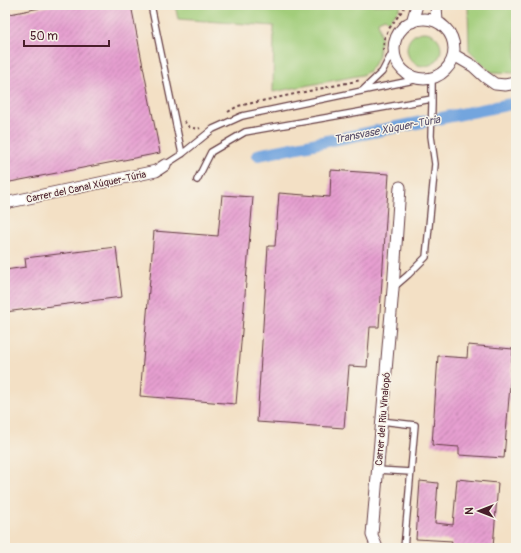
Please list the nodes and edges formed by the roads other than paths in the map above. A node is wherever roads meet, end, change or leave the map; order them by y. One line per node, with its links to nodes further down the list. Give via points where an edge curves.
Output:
1 (151, 5): 13 (lane)
2 (417, 5): 4 (street)
3 (436, 5): 5 (street)
4 (412, 22): 5 (street, via 429,19); 6 (street, via 399,33)
5 (437, 22): 7 (street, via 451,35)
6 (394, 49): 8 (street, via 398,65 404,72); 11 (lane, via 382,72)
7 (454, 55): 9 (street, via 446,70); 10 (street, via 495,84)
8 (419, 79): 9 (street); 11 (lane)
9 (432, 79): 12 (lane)
10 (516, 82)
11 (363, 90): 13 (lane, via 242,116 213,129)
12 (432, 102): 15 (lane, via 245,132 211,152); 18 (lane, via 431,136 435,164 426,257)
13 (182, 154): 14 (lane)
14 (165, 164): 17 (street, Carrer del Canal Xúquer-Túria, via 156,171)
15 (197, 180)
16 (400, 187): 18 (street, Carrer del Riu Vinalopó)
17 (5, 203)
18 (393, 289): 19 (street, Carrer del Riu Vinalopó)
19 (381, 421): 20 (street, Carrer del Riu Vinalopó); 21 (lane, via 415,425)
20 (377, 470): 21 (lane); 22 (street, Carrer del Riu Vinalopó, via 372,535)
21 (411, 472): 23 (lane)
22 (377, 548)
23 (404, 548)

